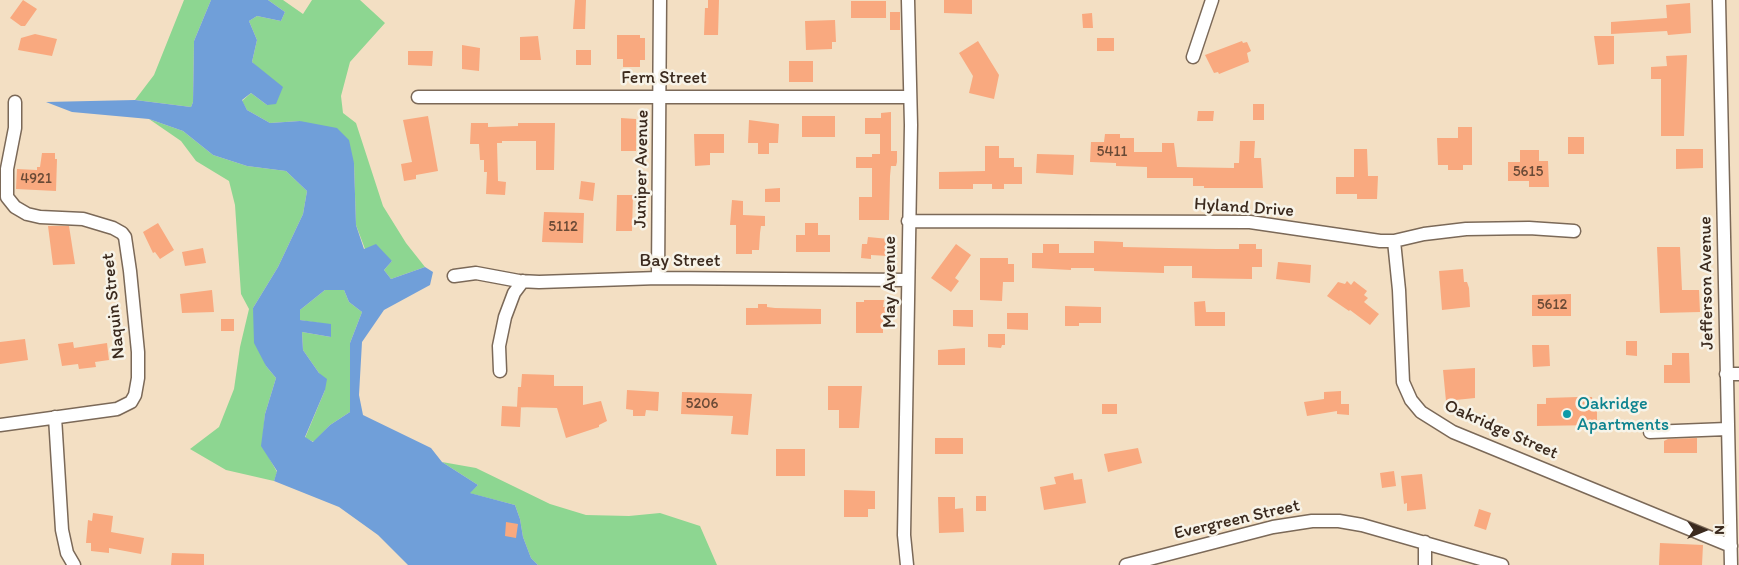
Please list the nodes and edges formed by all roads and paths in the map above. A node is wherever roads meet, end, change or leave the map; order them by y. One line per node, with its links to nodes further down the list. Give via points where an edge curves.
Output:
1 (660, 0): 7 (street, Juniper Avenue)
2 (908, 0): 8 (street, May Avenue)
3 (1212, 0): 5 (street)
4 (1719, 0): 18 (street, Jefferson Avenue)
5 (1193, 58)
6 (418, 96): 7 (street, Fern Street)
7 (660, 96): 8 (street, Fern Street); 14 (street, Juniper Avenue)
8 (910, 97): 10 (street, May Avenue)
9 (15, 102): 20 (street, Naquin Street, via 6,188 11,202 27,214 83,219 113,228 125,237 130,271 138,352 135,395 131,402 117,409)
10 (908, 221): 12 (street, Hyland Drive, via 1250,222 1356,239); 15 (street, May Avenue)
11 (1574, 231): 12 (street, Hyland Drive, via 1466,229)
12 (1394, 241): 25 (street, Oakridge Street, via 1403,382 1411,400 1422,412 1453,432)
13 (454, 276): 16 (street, Bay Street, via 476,273)
14 (658, 278): 15 (street, Bay Street); 16 (street, Bay Street)
15 (908, 280): 27 (street, May Avenue, via 904,535)
16 (522, 282): 17 (street, via 504,317 499,346)
17 (500, 371)
18 (1726, 374): 19 (street); 22 (street, Jefferson Avenue)
19 (1739, 374)
20 (55, 417): 21 (street, Naquin Street); 26 (street, via 62,530)
21 (0, 425)
22 (1727, 429): 23 (street); 25 (street, Jefferson Avenue)
23 (1650, 432)
24 (1424, 542): 28 (street, Evergreen Street, via 1362,525 1312,521 1273,527); 29 (street); 30 (street, Evergreen Street)
25 (1731, 546): 31 (street, Jefferson Avenue)
26 (73, 563)
27 (907, 565)
28 (1126, 565)
29 (1425, 565)
30 (1502, 565)
31 (1731, 565)

